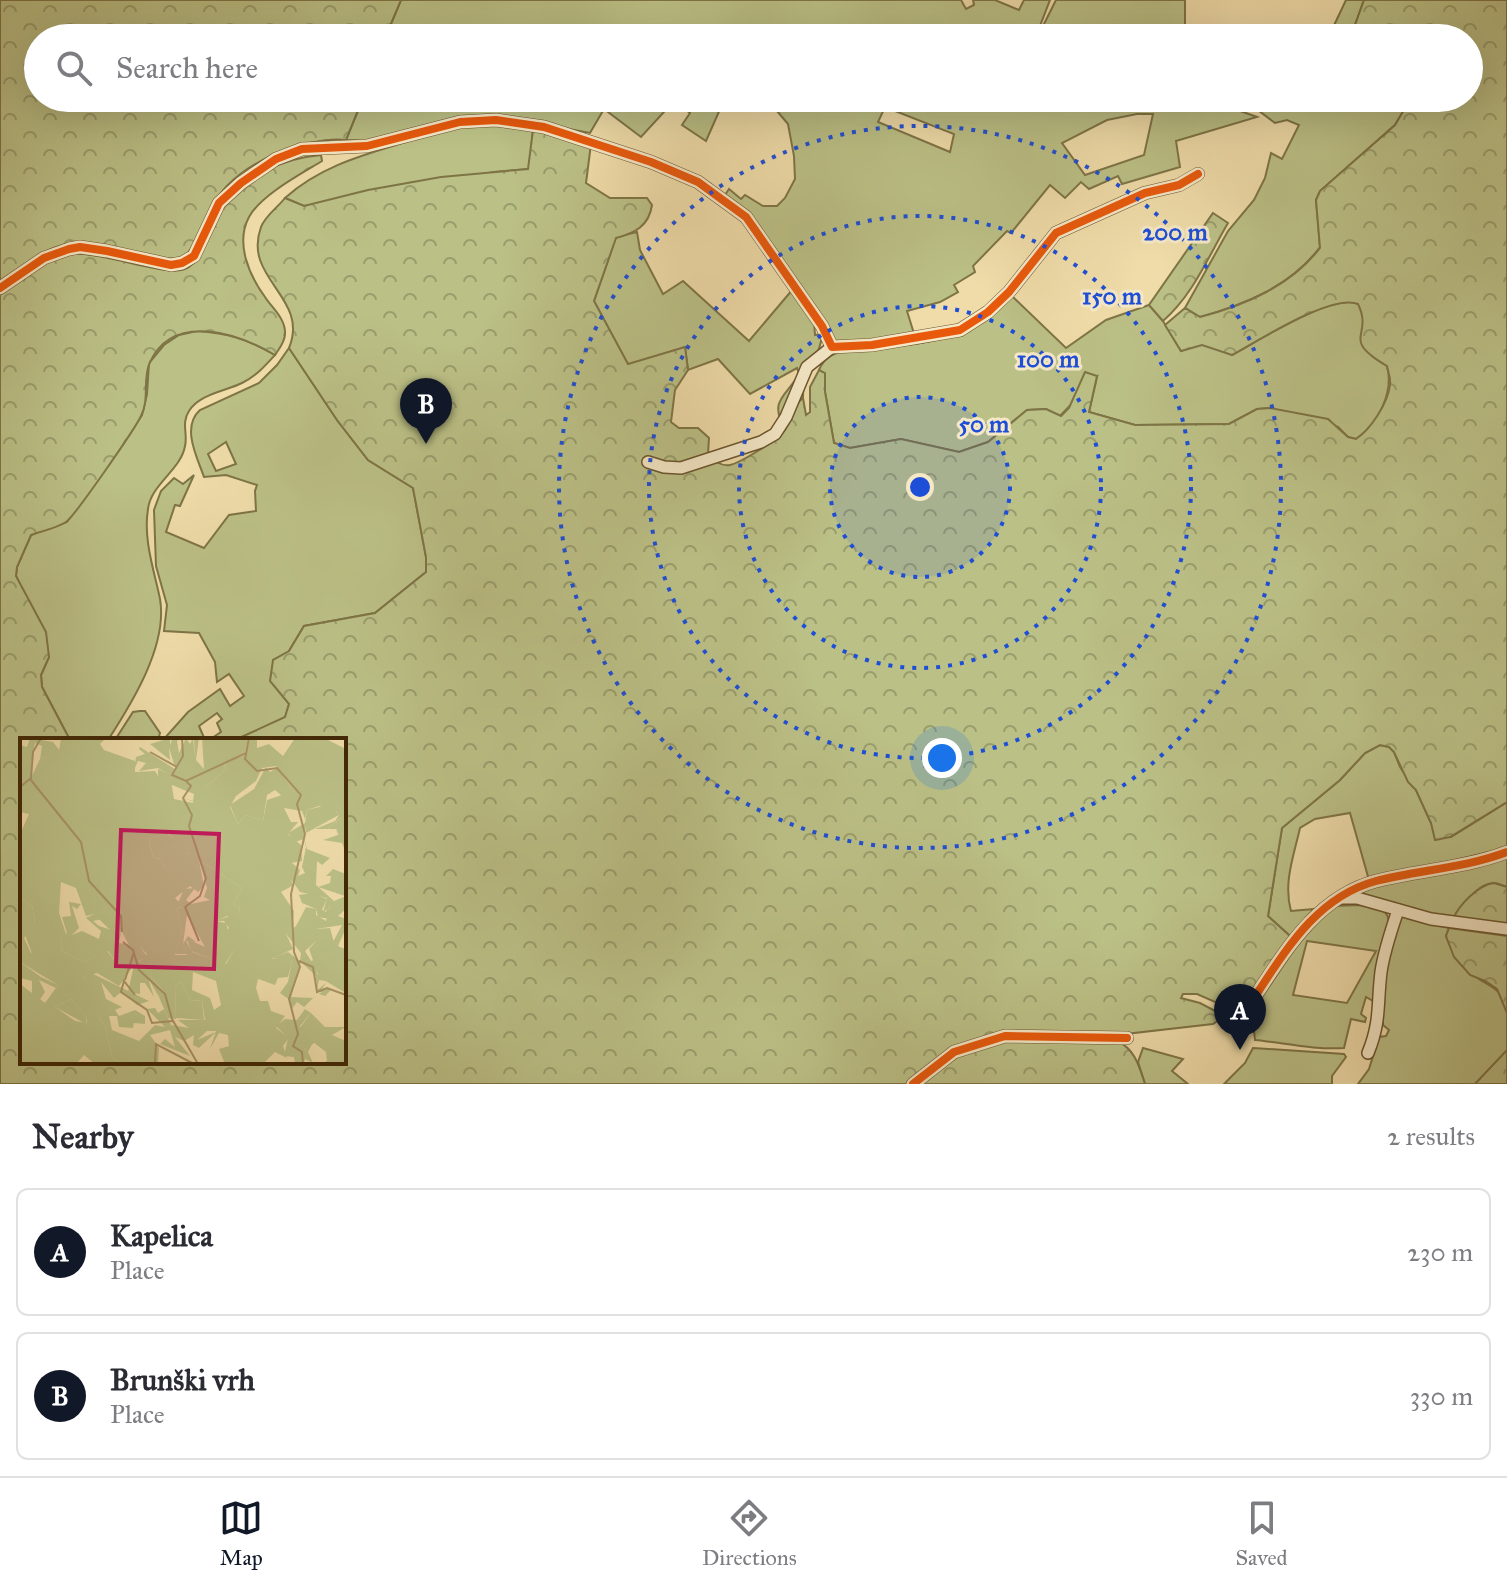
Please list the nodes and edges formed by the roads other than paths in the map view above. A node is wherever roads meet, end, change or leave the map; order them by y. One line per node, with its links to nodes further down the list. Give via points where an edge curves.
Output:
1 (1198, 174): 3 (street, via 1056,233 1009,292 960,330)
2 (0, 288): 3 (street, via 44,258 80,247 182,263 194,256 219,203 276,159 302,149 367,146 460,122 496,120 544,127 698,182 746,217)
3 (832, 347): 4 (street, via 807,367 775,434 681,468)
4 (648, 462)
5 (1507, 852): 6 (street, via 1373,882)
6 (1338, 898): 7 (street); 9 (street, via 1306,925)
7 (1398, 910): 8 (street); 11 (street, via 1385,952 1380,1013)
8 (1507, 929)
9 (1243, 1018)
10 (1127, 1038): 12 (street, via 1005,1036 954,1052)
11 (1368, 1053)
12 (913, 1084)

